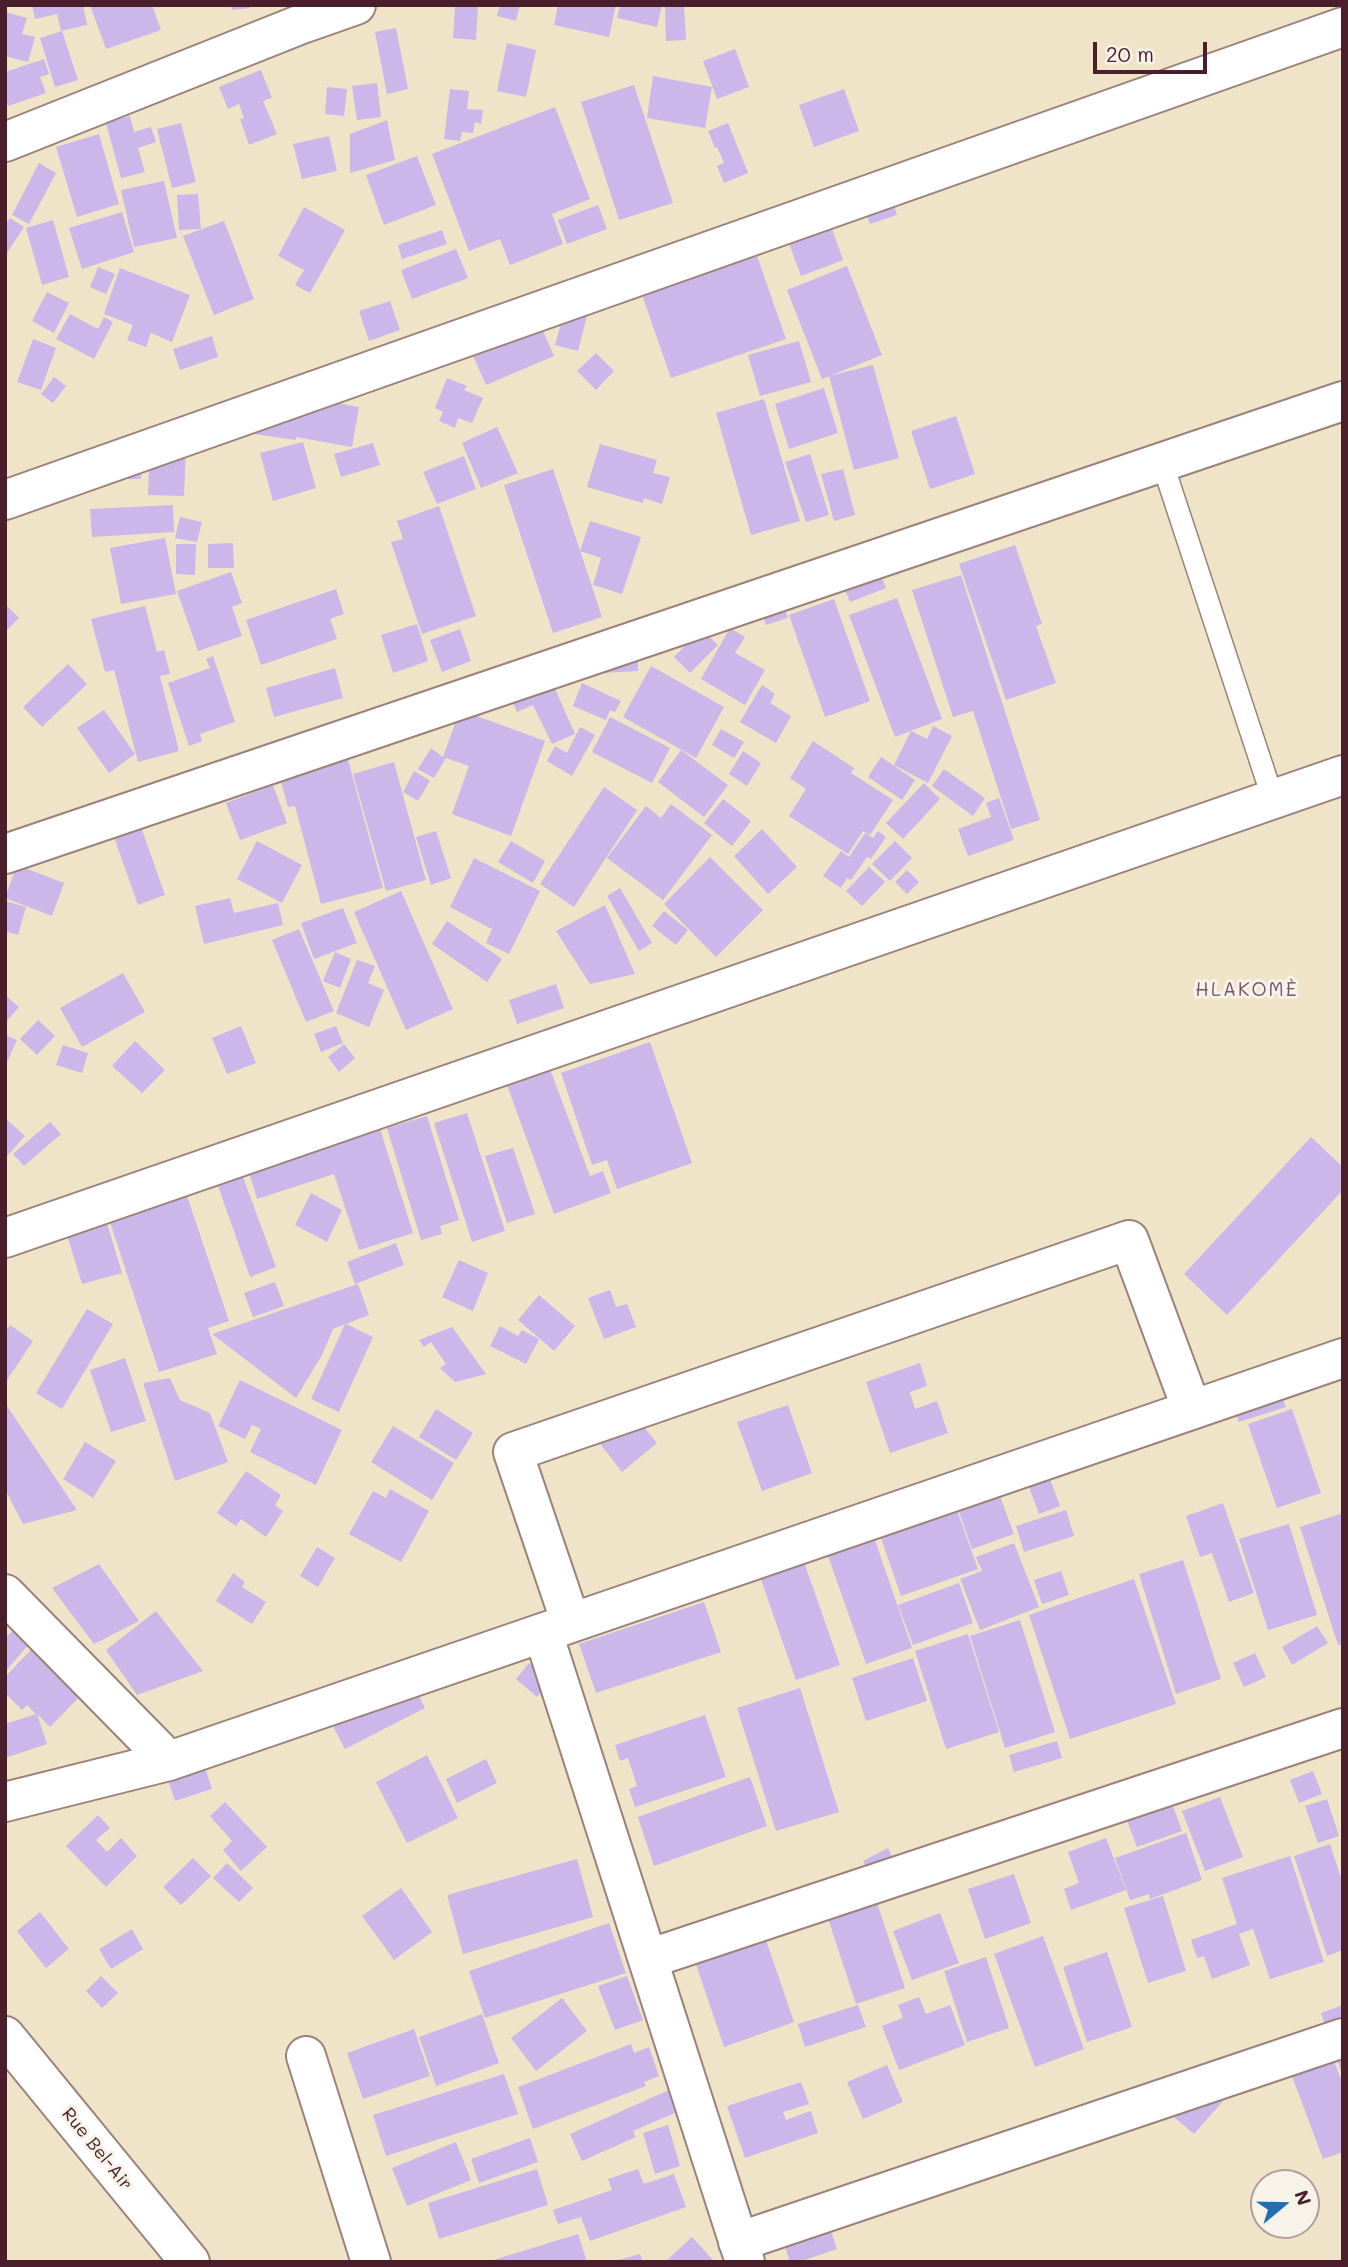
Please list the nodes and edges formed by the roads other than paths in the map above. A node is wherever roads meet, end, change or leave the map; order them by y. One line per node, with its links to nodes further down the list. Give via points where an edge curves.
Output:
1 (356, 5): 2 (street)
2 (298, 15): 4 (street)
3 (1343, 27): 7 (street)
4 (5, 142)
5 (1343, 401): 6 (street)
6 (1162, 462): 9 (lane); 10 (street)
7 (5, 500)
8 (1343, 775): 9 (street)
9 (1273, 799): 11 (street)
10 (5, 854)
11 (5, 1238)
12 (1343, 1358): 13 (street)
13 (1192, 1410): 15 (street); 15 (street, via 1129,1240 657,1402 513,1452)
14 (5, 1594): 17 (street)
15 (557, 1628): 17 (street); 19 (street)
16 (1343, 1728): 19 (street)
17 (169, 1761): 18 (street)
18 (5, 1802)
19 (648, 1959): 23 (street)
20 (5, 2036): 24 (street, Rue Bel-Air)
21 (1343, 2038): 23 (street)
22 (306, 2056): 25 (street)
23 (742, 2252)
24 (190, 2262)
25 (371, 2262)

